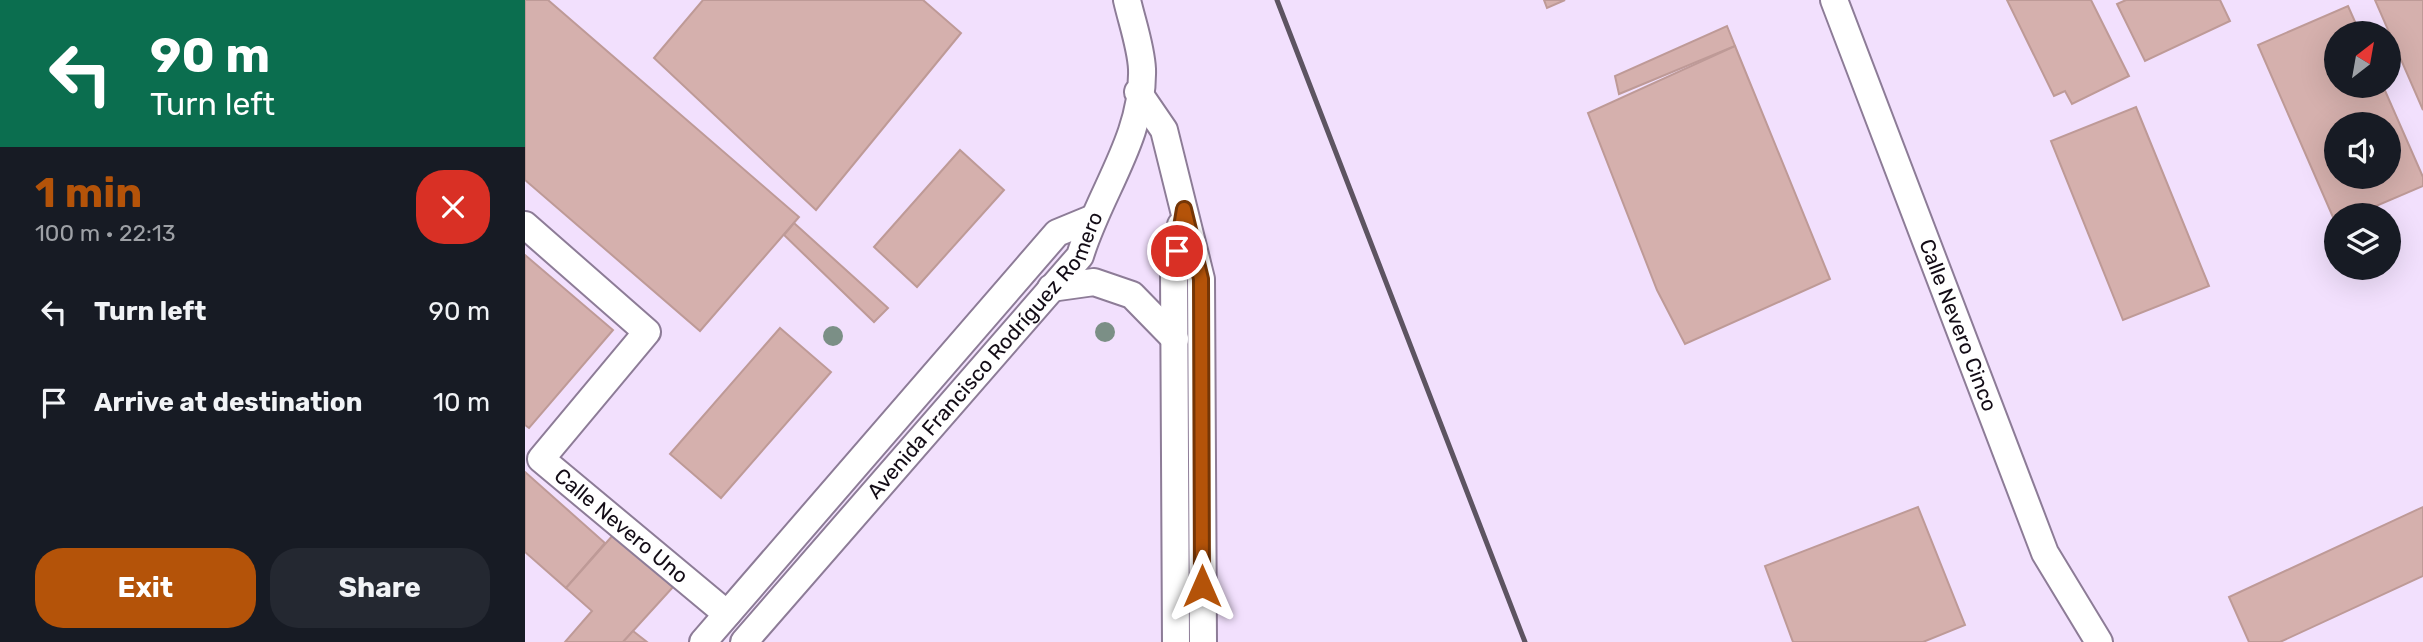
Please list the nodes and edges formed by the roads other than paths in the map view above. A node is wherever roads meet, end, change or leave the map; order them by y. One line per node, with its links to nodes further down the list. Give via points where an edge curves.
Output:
1 (1127, 0): 3 (street, via 1142,68)
2 (1834, 0): 14 (street, Calle Nevero Cinco, via 2045,553)
3 (1138, 92): 4 (street, via 1164,130); 5 (street, via 1131,139)
4 (1184, 209): 8 (street, via 1174,273); 13 (street, via 1201,279)
5 (1091, 219): 7 (street, Avenida Francisco Rodríguez Romero, via 1080,257); 9 (street, Avenida Francisco Rodríguez Romero, via 1058,233)
6 (525, 225): 9 (street, Calle Nevero Uno, via 647,332 541,459)
7 (1051, 289): 8 (street, via 1094,282 1132,295); 11 (street, Avenida Francisco Rodríguez Romero)
8 (1175, 339): 12 (street)
9 (727, 614): 10 (street, Avenida Francisco Rodríguez Romero)
10 (703, 642)
11 (744, 642)
12 (1176, 642)
13 (1203, 642)
14 (2099, 642)

